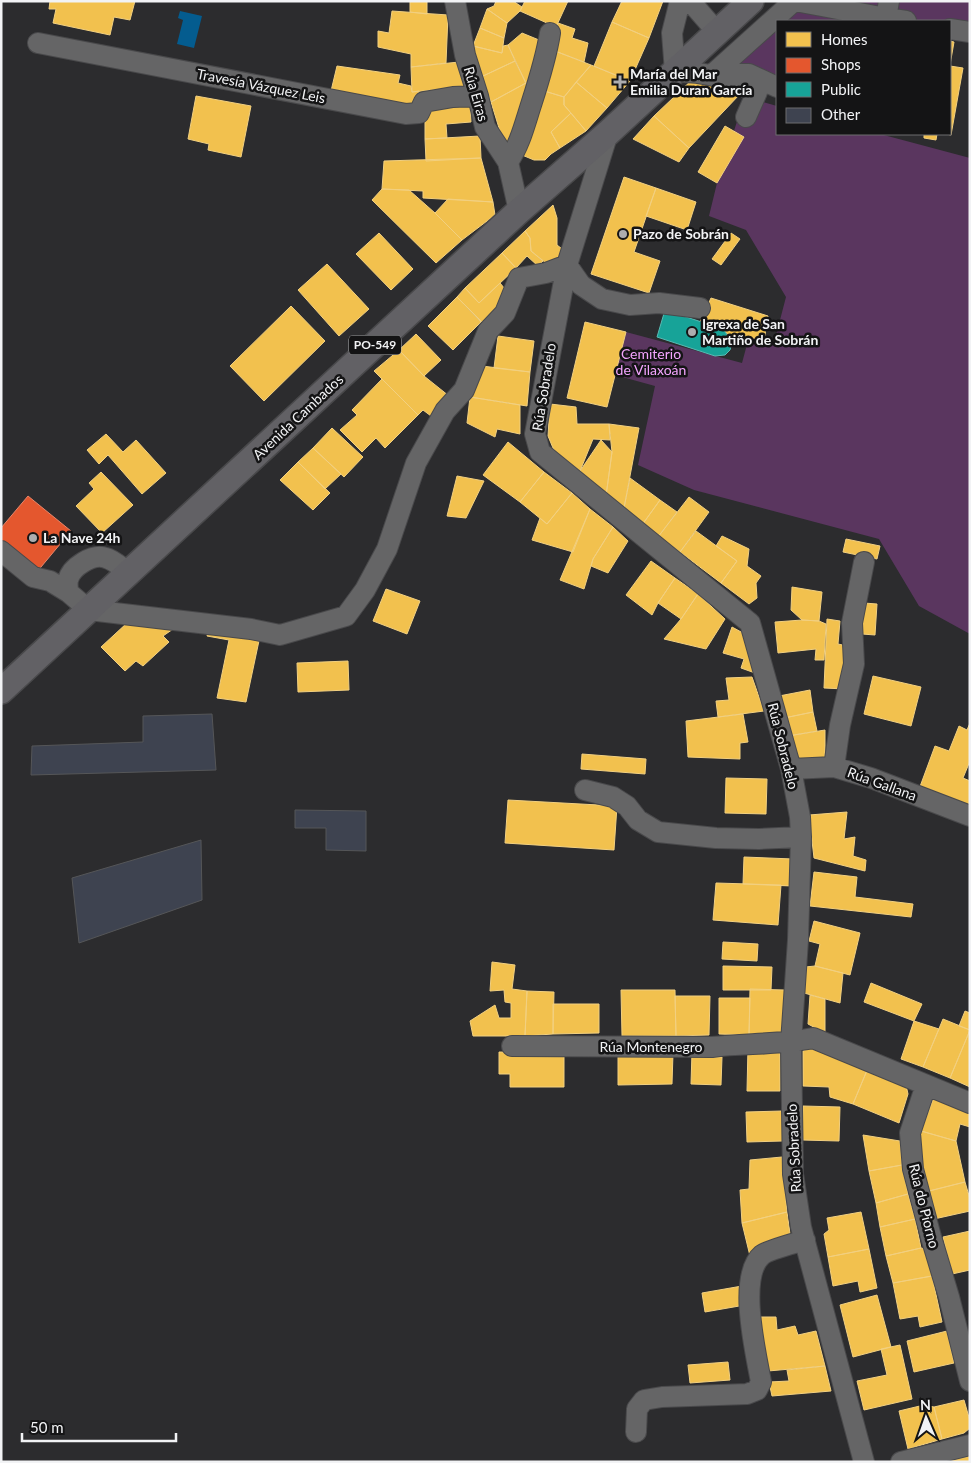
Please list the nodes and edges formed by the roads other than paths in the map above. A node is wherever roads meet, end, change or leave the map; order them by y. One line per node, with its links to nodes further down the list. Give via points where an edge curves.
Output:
1 (455, 1): 16 (street, Rúa Eiras, via 464,55)
2 (680, 1): 13 (street, via 672,33)
3 (690, 1): 9 (street)
4 (750, 1): 9 (main road, Avenida Cambados / PO-549)
5 (795, 1): 6 (street); 14 (street)
6 (887, 13): 7 (street)
7 (904, 20)
8 (951, 29): 10 (street)
9 (717, 32): 13 (main road, Avenida Cambados / PO-549)
10 (970, 32)
11 (550, 33): 19 (street, via 542,74 516,150)
12 (38, 43): 16 (street, Travesía Vázquez Leis, via 406,114 419,113 424,102)
13 (675, 72): 14 (street); 18 (main road, Avenida Cambados / PO-549)
14 (713, 74): 15 (street, via 749,74); 17 (street, via 757,92)
15 (776, 87)
16 (478, 96): 19 (street, Rúa Eiras, via 485,127)
17 (746, 117)
18 (608, 133): 20 (main road, Avenida Cambados / PO-549); 21 (street, Rúa Sobradelo)
19 (508, 162): 20 (street, Rúa Eiras)
20 (519, 211): 25 (main road, Avenida Cambados / PO-549)
21 (567, 265): 22 (street, via 581,285 602,299 630,305 659,303); 27 (street, via 519,278 505,313 488,331 464,390 445,411 416,463 386,549 365,590 346,616 280,635); 30 (street, Rúa Sobradelo, via 535,434 540,452 750,623)
22 (700, 308)
23 (1, 551): 26 (street, via 33,577)
24 (864, 562): 29 (street, via 852,623 854,664)
25 (129, 573): 26 (street, via 104,557 93,557 76,568 68,579); 27 (main road, Avenida Cambados / PO-549)
26 (68, 592): 27 (street)
27 (89, 610): 28 (main road, Avenida Cambados / PO-549)
28 (1, 691)
29 (834, 767): 30 (street, Rúa Gallana); 32 (street, Rúa Gallana)
30 (791, 768): 33 (street, Rúa Sobradelo)
31 (585, 790): 33 (street, via 613,797 627,806 638,820 658,832 716,838)
32 (970, 816)
33 (801, 837): 34 (street, Rúa Sobradelo)
34 (791, 1043): 35 (street, Rúa Montenegro, via 712,1047); 36 (street, via 813,1038); 38 (street, Rúa Sobradelo, via 793,1174)
35 (512, 1046)
36 (926, 1085): 37 (street); 39 (street, Rúa do Piorno, via 910,1134 913,1168)
37 (970, 1103)
38 (805, 1240): 40 (street, via 762,1254 753,1268 750,1311 761,1382 757,1390 747,1394 644,1400 637,1409); 42 (street, Rúa Sobradelo)
39 (970, 1381)
40 (636, 1432)
41 (970, 1445): 43 (street)
42 (864, 1462)
43 (901, 1462)

